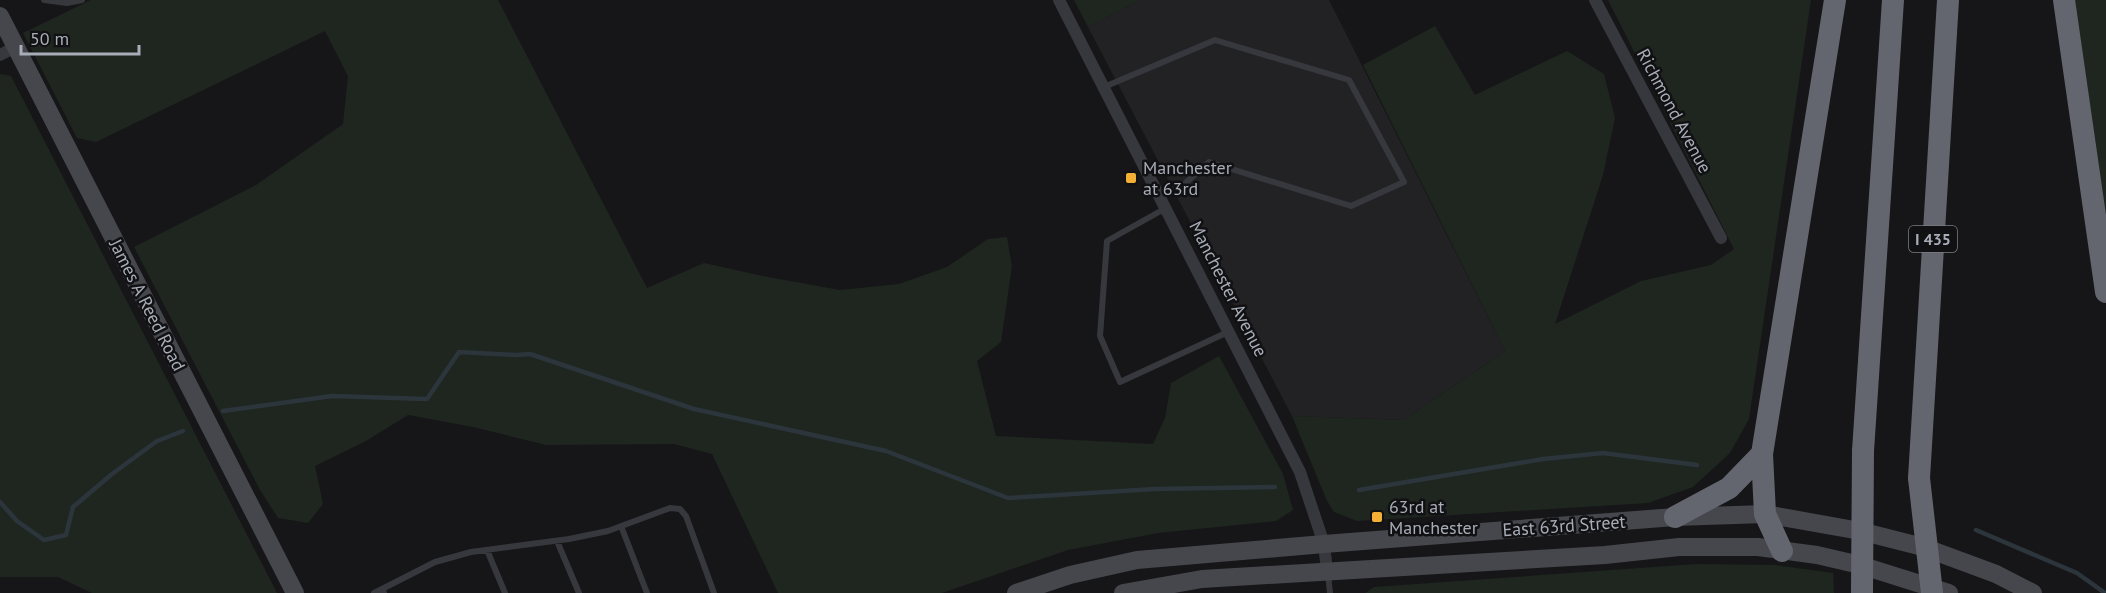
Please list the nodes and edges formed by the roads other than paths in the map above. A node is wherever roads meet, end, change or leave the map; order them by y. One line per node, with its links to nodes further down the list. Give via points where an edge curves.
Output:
1 (44, 0): 2 (lane)
2 (82, 0)
3 (1059, 0): 11 (street, Manchester Avenue)
4 (1594, 0): 13 (street, Richmond Avenue)
5 (1835, 0): 16 (highway)
6 (1893, 0): 35 (highway, bridge, via 1863,451)
7 (1948, 0): 36 (highway, I 435, bridge, via 1919,478)
8 (2064, 0): 14 (highway)
9 (0, 16): 10 (main road, James A Reed Road)
10 (8, 51): 26 (main road, James A Reed Road)
11 (1104, 87): 12 (street, Manchester Avenue); 12 (lane, via 1215,40 1349,80 1404,182 1352,206 1209,162)
12 (1163, 202): 15 (street, Manchester Avenue); 15 (lane, via 1107,242 1100,336 1120,382)
13 (1721, 238)
14 (2106, 292)
15 (1229, 331): 21 (street, Manchester Avenue, via 1300,472)
16 (1762, 454): 17 (highway); 18 (highway, via 1728,488)
17 (1765, 514): 18 (main road, East 63rd Street); 23 (highway); 38 (main road, East 63rd Street, via 1923,547 1996,574)
18 (1675, 517): 21 (main road, East 63rd Street)
19 (621, 526): 20 (lane); 30 (lane); 31 (lane, via 670,508 681,509)
20 (557, 541): 22 (lane); 29 (lane)
21 (1324, 544): 24 (street, Manchester Avenue); 32 (main road, East 63rd Street, via 1137,560 1070,575)
22 (487, 550): 25 (lane, via 435,562); 28 (lane)
23 (1782, 551): 24 (main road, East 63rd Street, via 1758,547 1679,547); 37 (main road, East 63rd Street, via 1860,565)
24 (1327, 572): 33 (main road, East 63rd Street, via 1202,579); 34 (lane)
25 (383, 591): 27 (lane)
26 (295, 593)
27 (374, 593)
28 (505, 593)
29 (579, 593)
30 (647, 593)
31 (714, 593)
32 (1016, 593)
33 (1123, 593)
34 (1330, 593)
35 (1862, 593)
36 (1932, 593)
37 (1949, 593)
38 (2033, 593)

